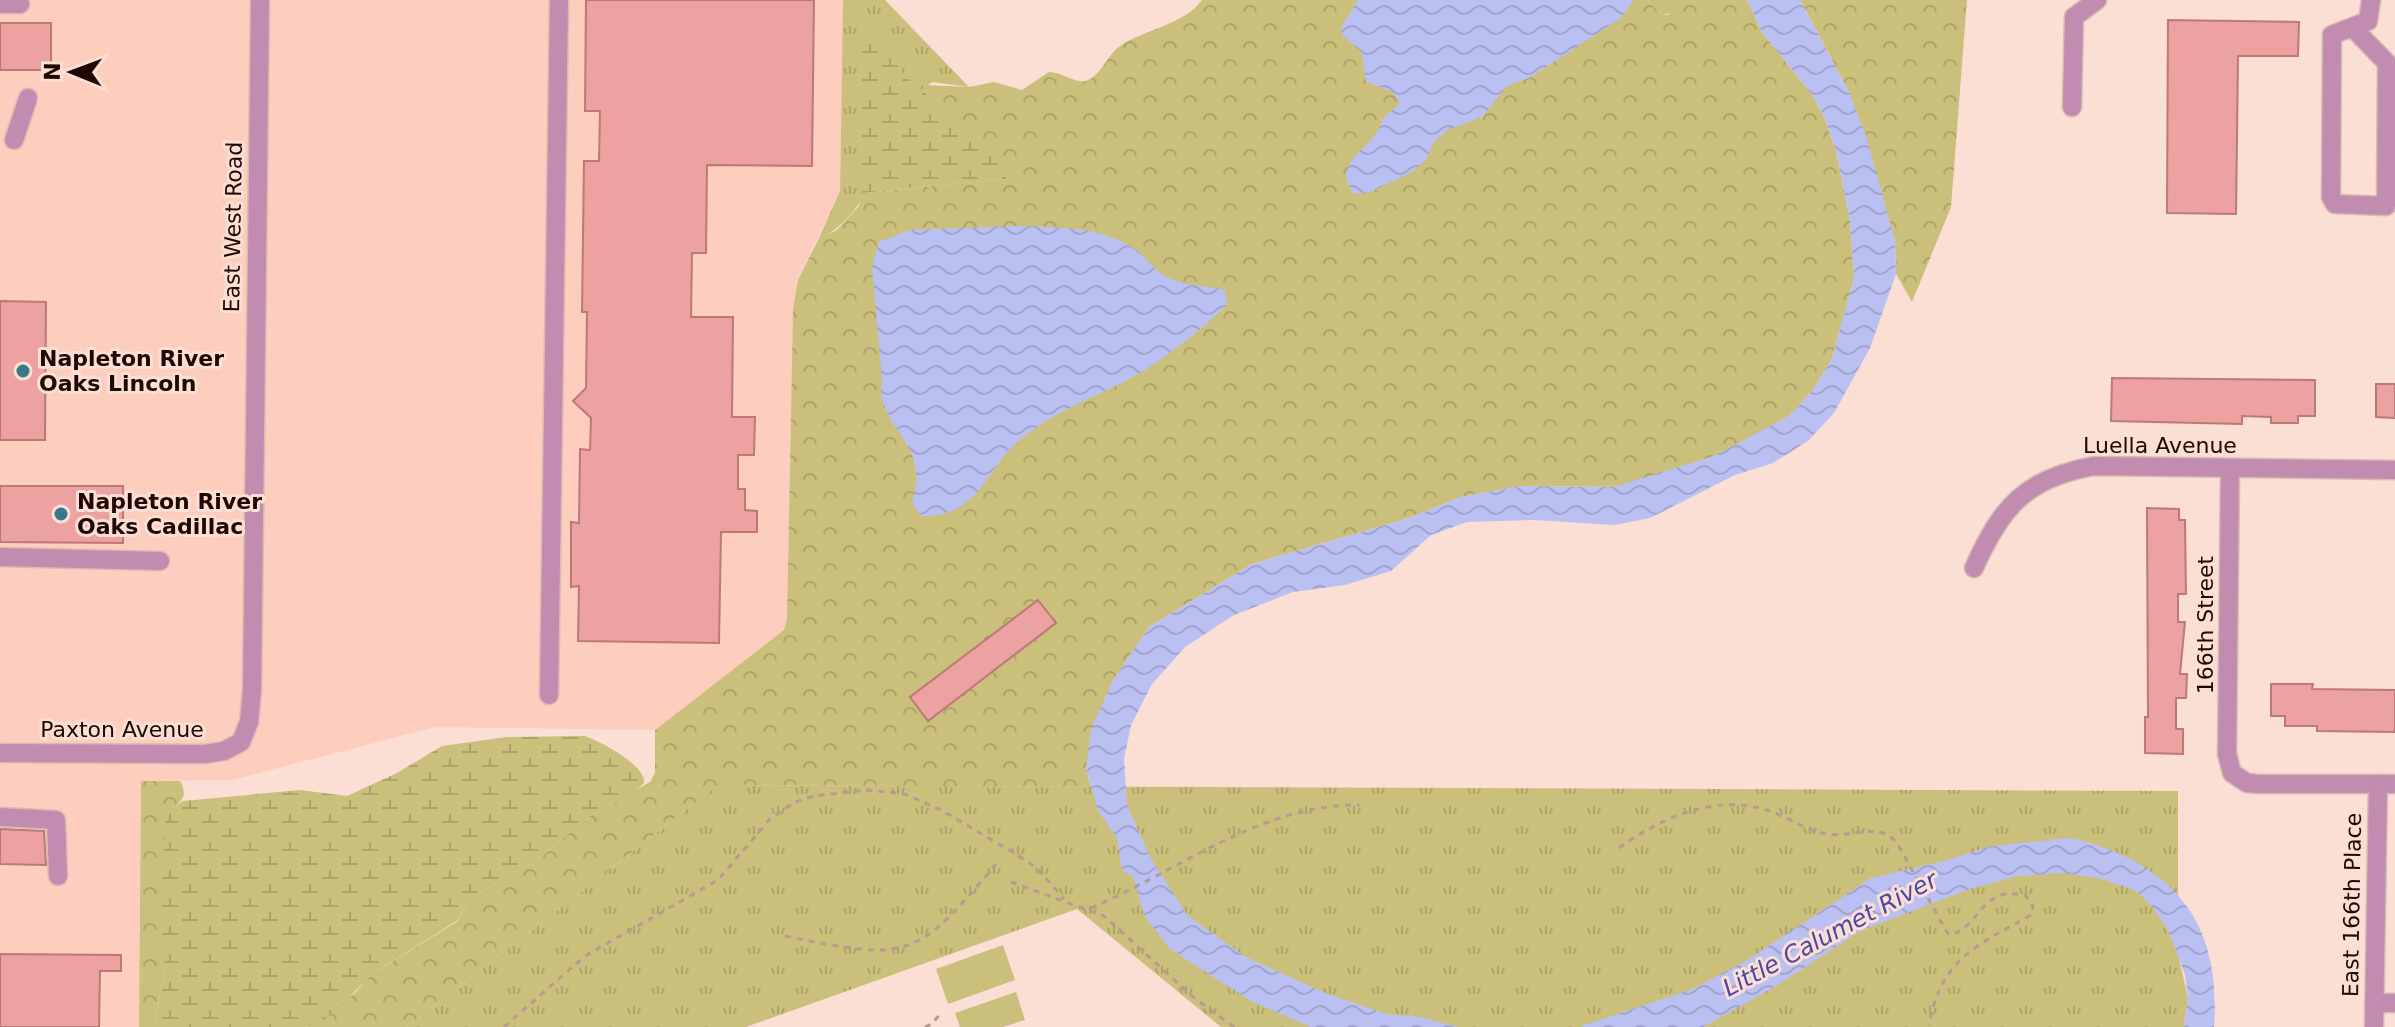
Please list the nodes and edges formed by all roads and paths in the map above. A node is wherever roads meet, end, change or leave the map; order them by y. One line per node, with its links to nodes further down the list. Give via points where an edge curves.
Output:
1 (260, 0): 17 (street, East West Road, via 252,690)
2 (559, 0): 16 (street)
3 (2097, 0): 9 (street, via 2074,17)
4 (2371, 0): 7 (street, via 2368,21)
5 (0, 4): 6 (street)
6 (20, 4)
7 (2353, 28): 7 (street, via 2332,35 2331,197 2335,204 2386,206 2387,63)
8 (28, 98): 10 (street)
9 (2072, 107)
10 (14, 140)
11 (2230, 468): 12 (street, Luella Avenue); 15 (street, Luella Avenue, via 2094,466 2043,480 2004,510); 19 (street, 166th Street, via 2227,754 2232,773 2259,784)
12 (2395, 470)
13 (0, 557): 14 (street)
14 (160, 561)
15 (1974, 568)
16 (549, 695)
17 (241, 742): 18 (street, Paxton Avenue, via 205,754)
18 (0, 753)
19 (2387, 784): 29 (street, East 166th Place)
20 (1360, 805): 27 (path, via 1307,809 1191,857)
21 (0, 817): 24 (street, via 56,820)
22 (1619, 848): 32 (path, via 1680,813 1719,807 1765,810 1823,834 1879,832 1897,843 1948,934 1958,933 1989,901 2009,893 2026,896 2033,906 2031,915 1996,931 1962,957 1939,991)
23 (996, 864): 28 (path, via 939,928 905,949 873,952)
24 (58, 876)
25 (1011, 882): 26 (path)
26 (1064, 899): 27 (path); 34 (path, via 1037,868 969,825 905,794 866,790 814,796 770,819 718,880 585,956)
27 (1091, 908): 36 (path)
28 (785, 936)
29 (2374, 1003): 30 (street); 37 (street, East 166th Place)
30 (2395, 1003)
31 (940, 1014): 33 (path)
32 (1929, 1025)
33 (933, 1026): 35 (path)
34 (504, 1027)
35 (925, 1027)
36 (1234, 1027)
37 (2374, 1027)

